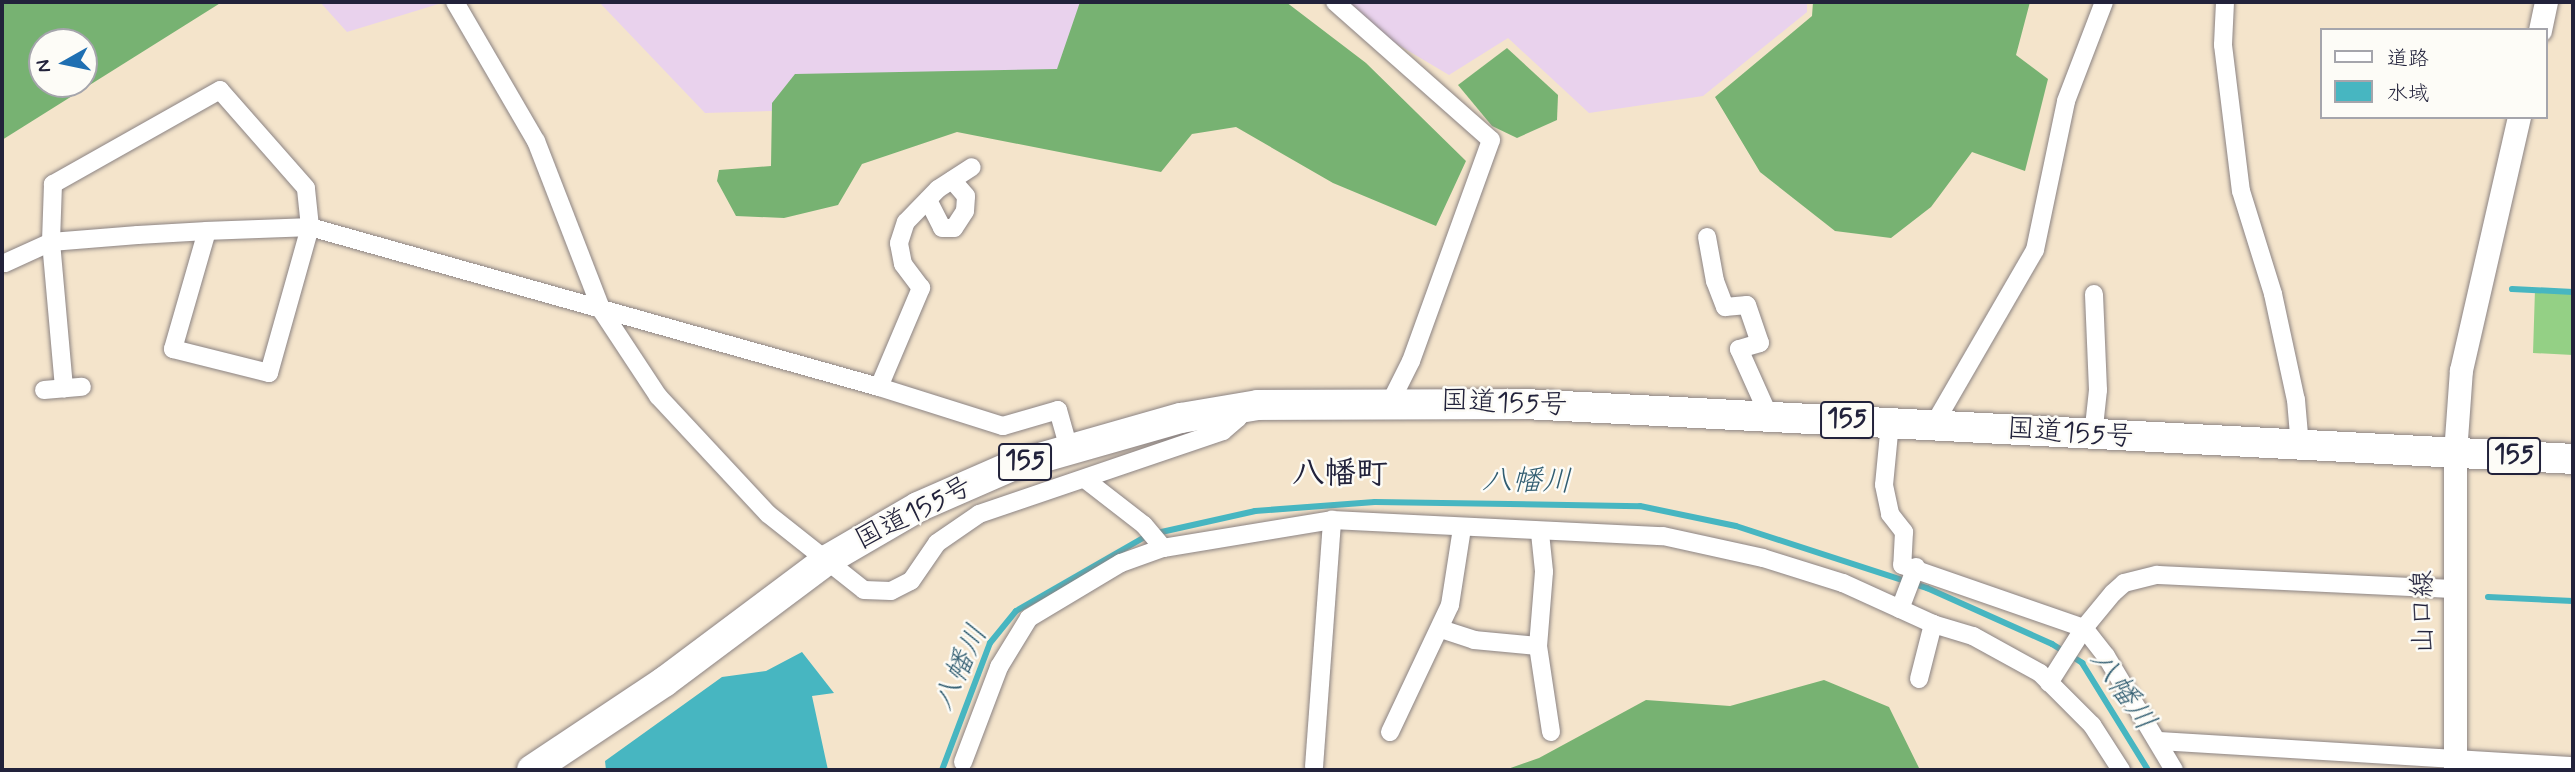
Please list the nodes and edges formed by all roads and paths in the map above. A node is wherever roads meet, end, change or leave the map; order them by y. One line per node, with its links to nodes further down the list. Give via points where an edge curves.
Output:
1 (456, 2): 17 (street, via 536,141)
2 (1335, 2): 22 (street, via 1491,140 1411,361)
3 (2104, 2): 26 (street, via 2066,101 2035,250)
4 (2225, 2): 28 (street, via 2223,45 2241,191 2273,294 2296,400)
5 (2546, 2): 6 (street)
6 (2540, 28)
7 (2519, 119): 30 (street, 山口線, via 2461,370)
8 (972, 167): 9 (street)
9 (952, 180): 10 (street); 10 (street, via 966,196 965,211 954,228 942,228)
10 (928, 200): 19 (street, via 905,222 899,243 903,264 921,288)
11 (310, 227): 12 (street); 12 (street, via 269,373 173,349); 14 (street, via 306,188 220,90 53,184); 17 (street)
12 (207, 231): 14 (street)
13 (1707, 237): 24 (street, via 1725,307 1747,305 1760,343 1739,349)
14 (51, 242): 15 (street); 20 (street)
15 (5, 263)
16 (2094, 293): 27 (street, via 2098,390)
17 (602, 311): 19 (street); 37 (street, via 658,396 768,514)
18 (82, 387): 20 (street)
19 (879, 387): 29 (street, via 1003,426 1058,410)
20 (64, 388): 21 (street)
21 (44, 390)
22 (1391, 401): 23 (highway, 国道155号 / 155); 24 (highway, 国道155号 / 155)
23 (1239, 408): 29 (highway, 国道155号 / 155, via 1181,418); 32 (street, via 1238,418 1223,431)
24 (1769, 416): 25 (highway, 国道155号 / 155)
25 (1891, 423): 26 (highway, 国道155号 / 155); 38 (street, via 1884,485 1890,514 1904,533 1902,565)
26 (1933, 426): 27 (highway, 国道155号 / 155)
27 (2093, 436): 28 (highway, 国道155号 / 155)
28 (2300, 447): 30 (highway, 国道155号 / 155)
29 (1069, 449): 37 (highway, 国道155号 / 155, via 1012,466 918,507)
30 (2455, 453): 31 (highway, 国道155号 / 155); 39 (street, 山口線)
31 (2573, 459)
32 (1086, 480): 36 (street, via 1144,524); 37 (street, via 979,514 937,543 911,581 891,591 864,590)
33 (1332, 520): 34 (street); 36 (street); 53 (street)
34 (1462, 528): 35 (street); 42 (street, via 1450,605)
35 (1539, 533): 40 (street, via 1663,536 1763,558); 44 (street, via 1544,572)
36 (1161, 544): 50 (street, via 1029,618 999,667)
37 (827, 560): 54 (highway, 国道155号 / 155, via 664,682)
38 (1914, 571): 40 (street); 43 (street)
39 (2454, 589): 43 (street, via 2157,575 2124,583); 51 (street, 山口線)
40 (1902, 605): 41 (street)
41 (1933, 624): 45 (street); 46 (street, via 1973,636 2040,673)
42 (1441, 629): 44 (street, via 1474,640); 47 (street)
43 (2079, 635): 46 (street); 49 (street)
44 (1538, 646): 48 (street)
45 (1919, 679)
46 (2049, 684): 55 (street, via 2092,725)
47 (1390, 732)
48 (1551, 732)
49 (2160, 741): 51 (street); 56 (street)
50 (963, 762)
51 (2455, 765): 52 (street)
52 (2573, 766)
53 (1314, 767)
54 (532, 770)
55 (2121, 770)
56 (2174, 770)

